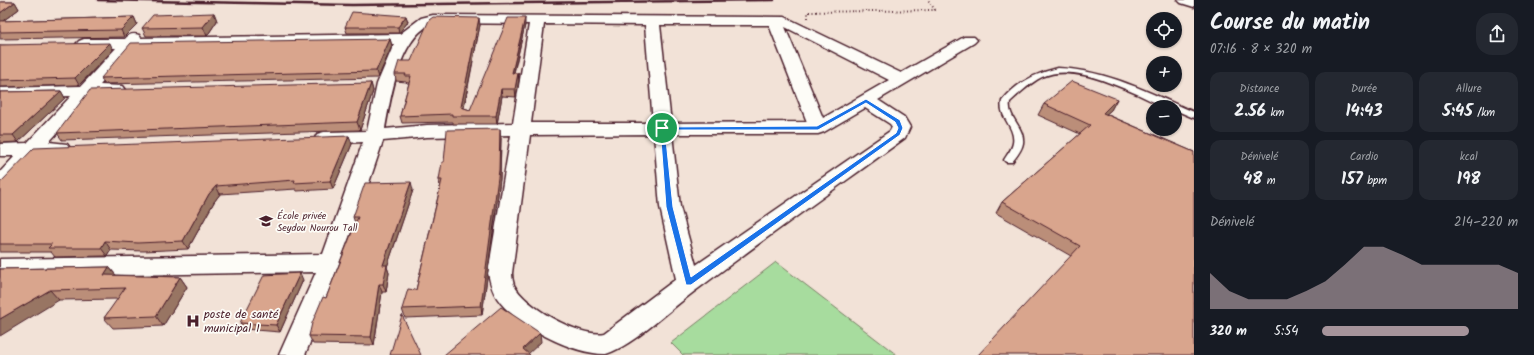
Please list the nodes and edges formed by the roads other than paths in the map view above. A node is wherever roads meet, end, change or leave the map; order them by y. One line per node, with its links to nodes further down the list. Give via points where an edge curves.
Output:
1 (536, 21): 2 (street); 5 (street, via 433,20 426,21); 19 (street)
2 (652, 21): 3 (street); 17 (street)
3 (775, 21): 9 (street, via 785,21); 18 (street)
4 (147, 24): 7 (street)
5 (404, 39): 7 (street); 20 (street, via 377,84)
6 (969, 40): 9 (street)
7 (130, 43): 8 (street); 11 (street)
8 (69, 44)
9 (902, 80): 14 (street)
10 (133, 90): 11 (street)
11 (86, 91): 12 (street); 23 (street)
12 (0, 93)
13 (1158, 100): 25 (lane, via 1100,77 1067,71 1041,74 1006,101 1004,106 1019,136 1018,145)
14 (866, 101): 18 (street); 29 (street, via 898,121 898,134)
15 (1182, 110): 16 (lane)
16 (1194, 115)
17 (662, 128): 18 (street); 19 (street); 29 (street, via 670,207)
18 (818, 128)
19 (520, 129): 20 (street, via 427,131); 30 (street, via 501,259 500,273 504,289 515,303 540,323 568,339)
20 (375, 136): 21 (street); 27 (street)
21 (303, 139)
22 (80, 147): 23 (street)
23 (32, 149): 24 (street); 26 (street)
24 (0, 150)
25 (1009, 160)
26 (0, 184)
27 (331, 263): 28 (street); 31 (street)
28 (0, 268)
29 (689, 282): 30 (street, via 612,341)
30 (607, 350)
31 (292, 355)

